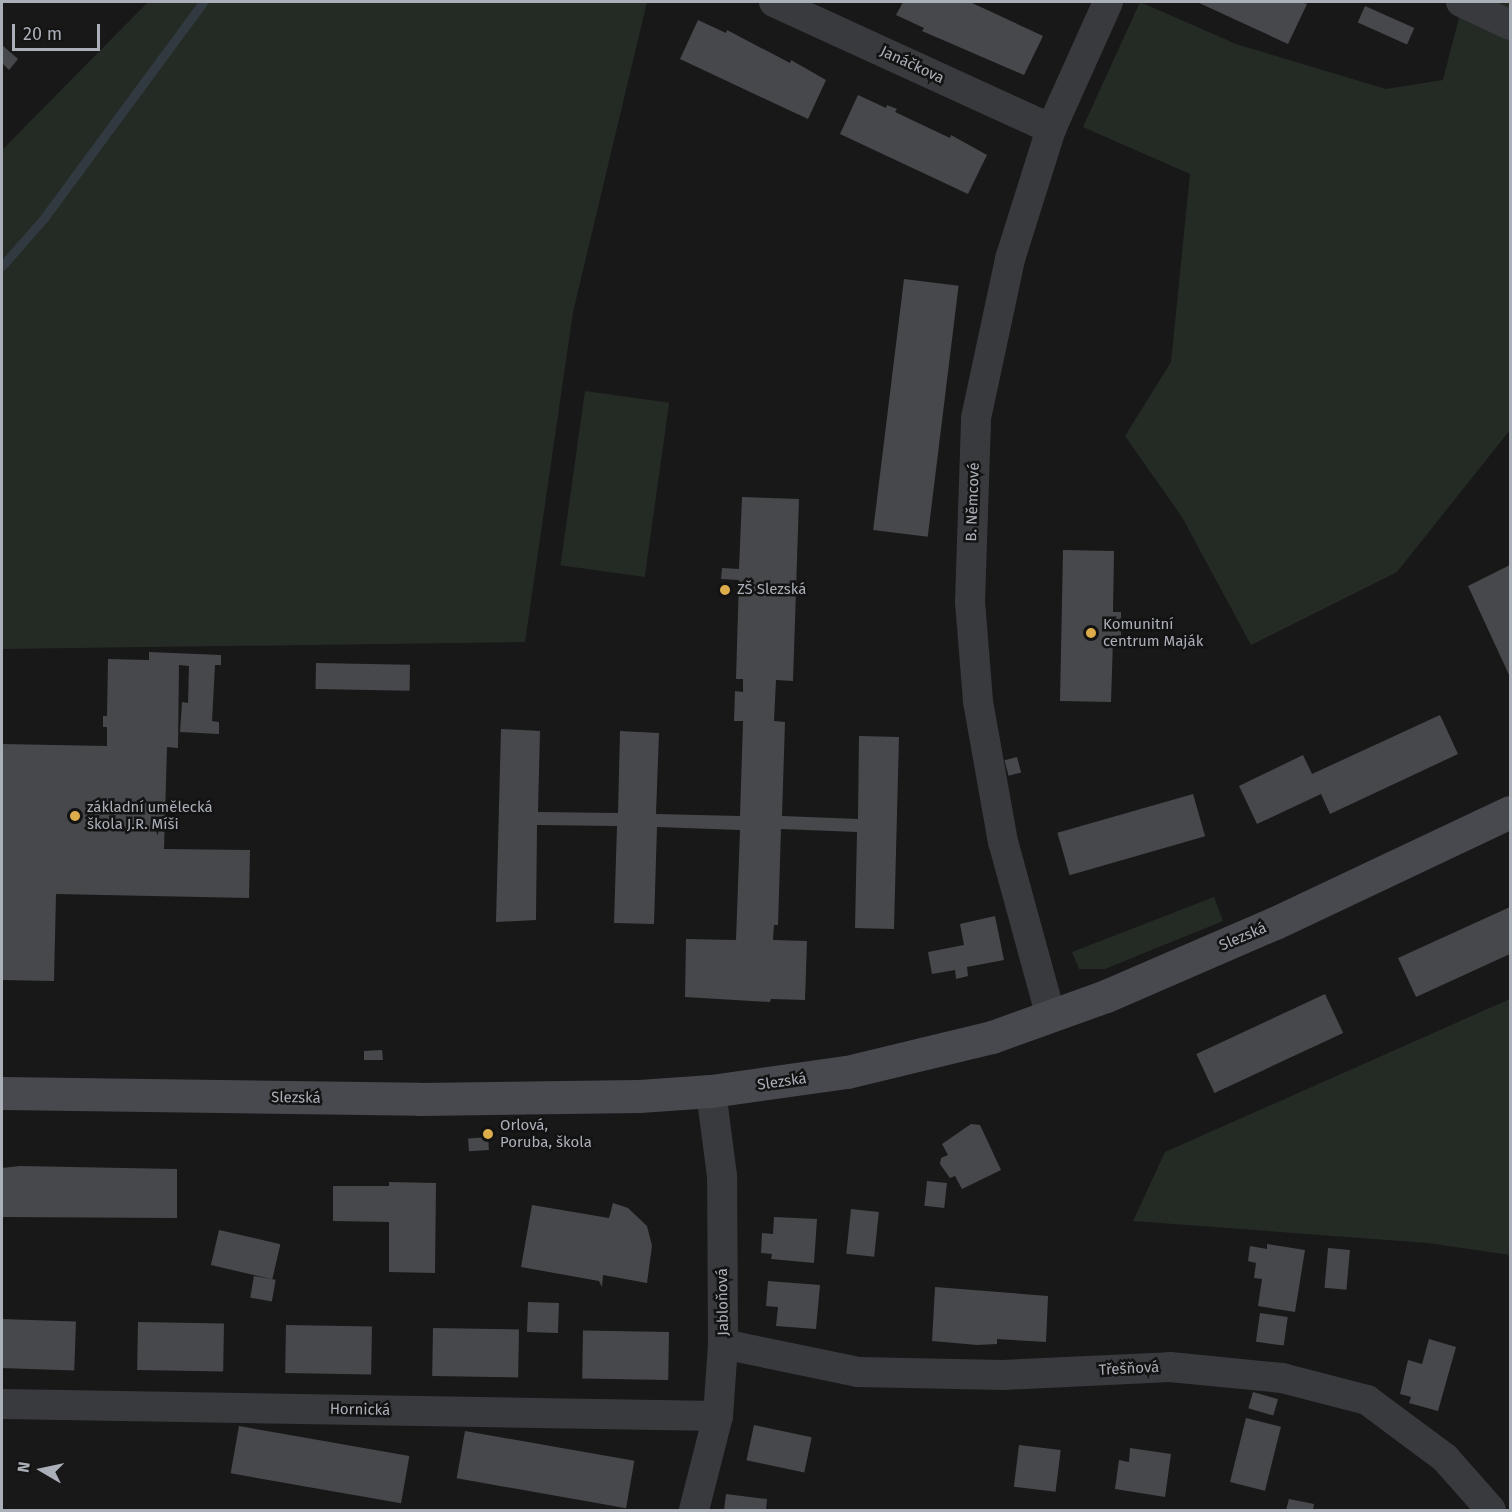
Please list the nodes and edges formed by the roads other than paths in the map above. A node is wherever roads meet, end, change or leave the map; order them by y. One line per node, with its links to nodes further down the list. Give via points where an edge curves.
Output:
1 (774, 2): 5 (street, Janáčkova)
2 (1108, 2): 5 (street, B. Němcové)
3 (1461, 2): 4 (street)
4 (1510, 24)
5 (1052, 129): 7 (street, B. Němcové, via 1010,259 976,418 970,602 978,701 1003,842)
6 (1510, 812): 7 (street, Slezská, via 1275,923)
7 (1051, 1017): 8 (street, Slezská, via 904,1060 785,1083)
8 (711, 1091): 9 (street, Slezská, via 484,1099); 10 (street, Jabloňová, via 722,1176)
9 (2, 1093)
10 (723, 1344): 12 (street, Jabloňová); 14 (street, Třešňová, via 858,1372 1003,1375 1170,1367 1282,1378 1367,1400 1445,1458)
11 (2, 1404): 12 (street, Hornická)
12 (718, 1416): 13 (street, Jabloňová)
13 (694, 1510)
14 (1491, 1510)

